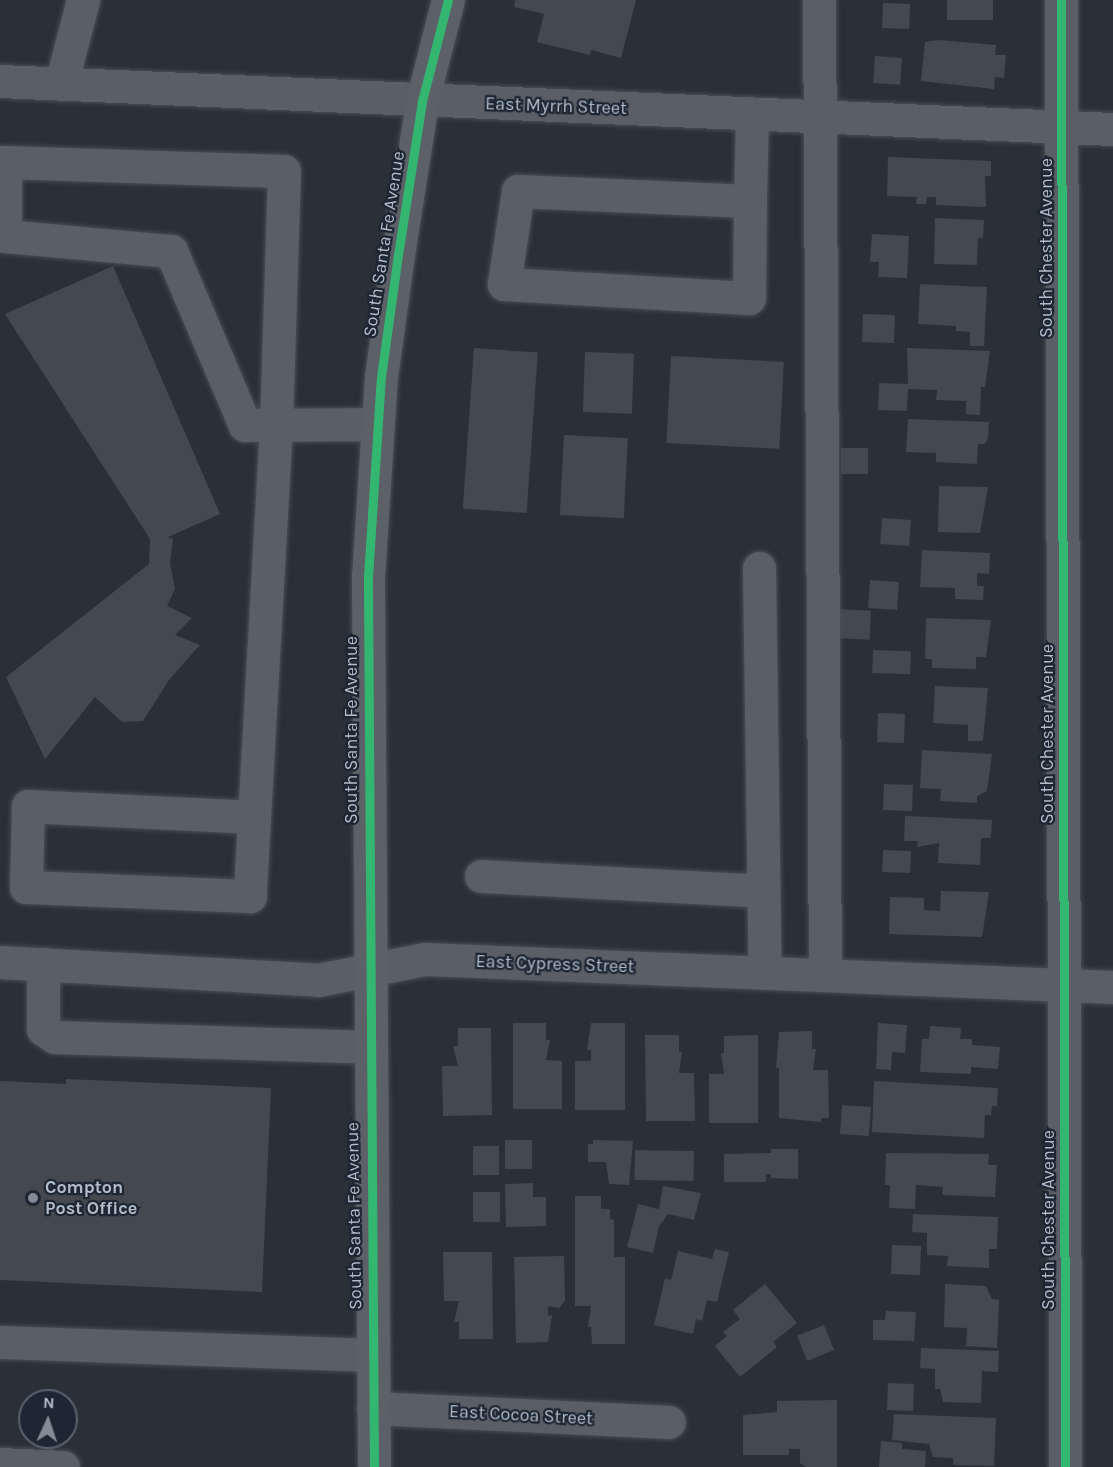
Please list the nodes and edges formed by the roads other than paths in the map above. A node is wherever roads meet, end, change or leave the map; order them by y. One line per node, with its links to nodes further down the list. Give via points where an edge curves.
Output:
1 (83, 0): 6 (street)
2 (448, 0): 7 (main road, South Santa Fe Avenue)
3 (819, 0): 9 (street)
4 (1060, 0): 10 (street, South Chester Avenue)
5 (0, 81): 6 (street, East Myrrh Street)
6 (61, 84): 7 (street, East Myrrh Street)
7 (422, 101): 8 (street, East Myrrh Street); 14 (main road, South Santa Fe Avenue, via 384,355)
8 (752, 114): 9 (street, East Myrrh Street); 13 (street)
9 (822, 117): 10 (street, East Myrrh Street); 24 (street, via 820,590)
10 (1062, 127): 11 (street, East Myrrh Street); 25 (street, South Chester Avenue)
11 (1113, 129)
12 (3, 162): 15 (street, via 5,236 171,251 245,425); 15 (street, via 284,171)
13 (750, 201): 13 (street, via 748,298 504,284 518,191)
14 (378, 424): 15 (street); 22 (main road, South Santa Fe Avenue, via 368,577)
15 (276, 425): 17 (street)
16 (759, 568): 19 (street)
17 (254, 817): 17 (street, via 250,896 26,887 28,806)
18 (481, 876): 19 (street)
19 (763, 891): 23 (street)
20 (0, 962): 21 (street, East Cypress Street)
21 (43, 964): 22 (street, East Cypress Street, via 318,980); 27 (street, via 44,1029 50,1036)
22 (368, 970): 23 (street, East Cypress Street, via 425,959); 27 (main road, South Santa Fe Avenue)
23 (765, 973): 24 (street, East Cypress Street)
24 (825, 975): 25 (street, East Cypress Street)
25 (1064, 985): 26 (street, East Cypress Street); 35 (street, South Chester Avenue)
26 (1113, 987)
27 (369, 1047): 29 (main road, South Santa Fe Avenue)
28 (0, 1342): 29 (street)
29 (372, 1355): 30 (main road, South Santa Fe Avenue)
30 (373, 1408): 31 (street, East Cocoa Street); 34 (main road, South Santa Fe Avenue)
31 (669, 1422)
32 (0, 1464): 33 (street)
33 (63, 1467)
34 (374, 1467)
35 (1065, 1467)

